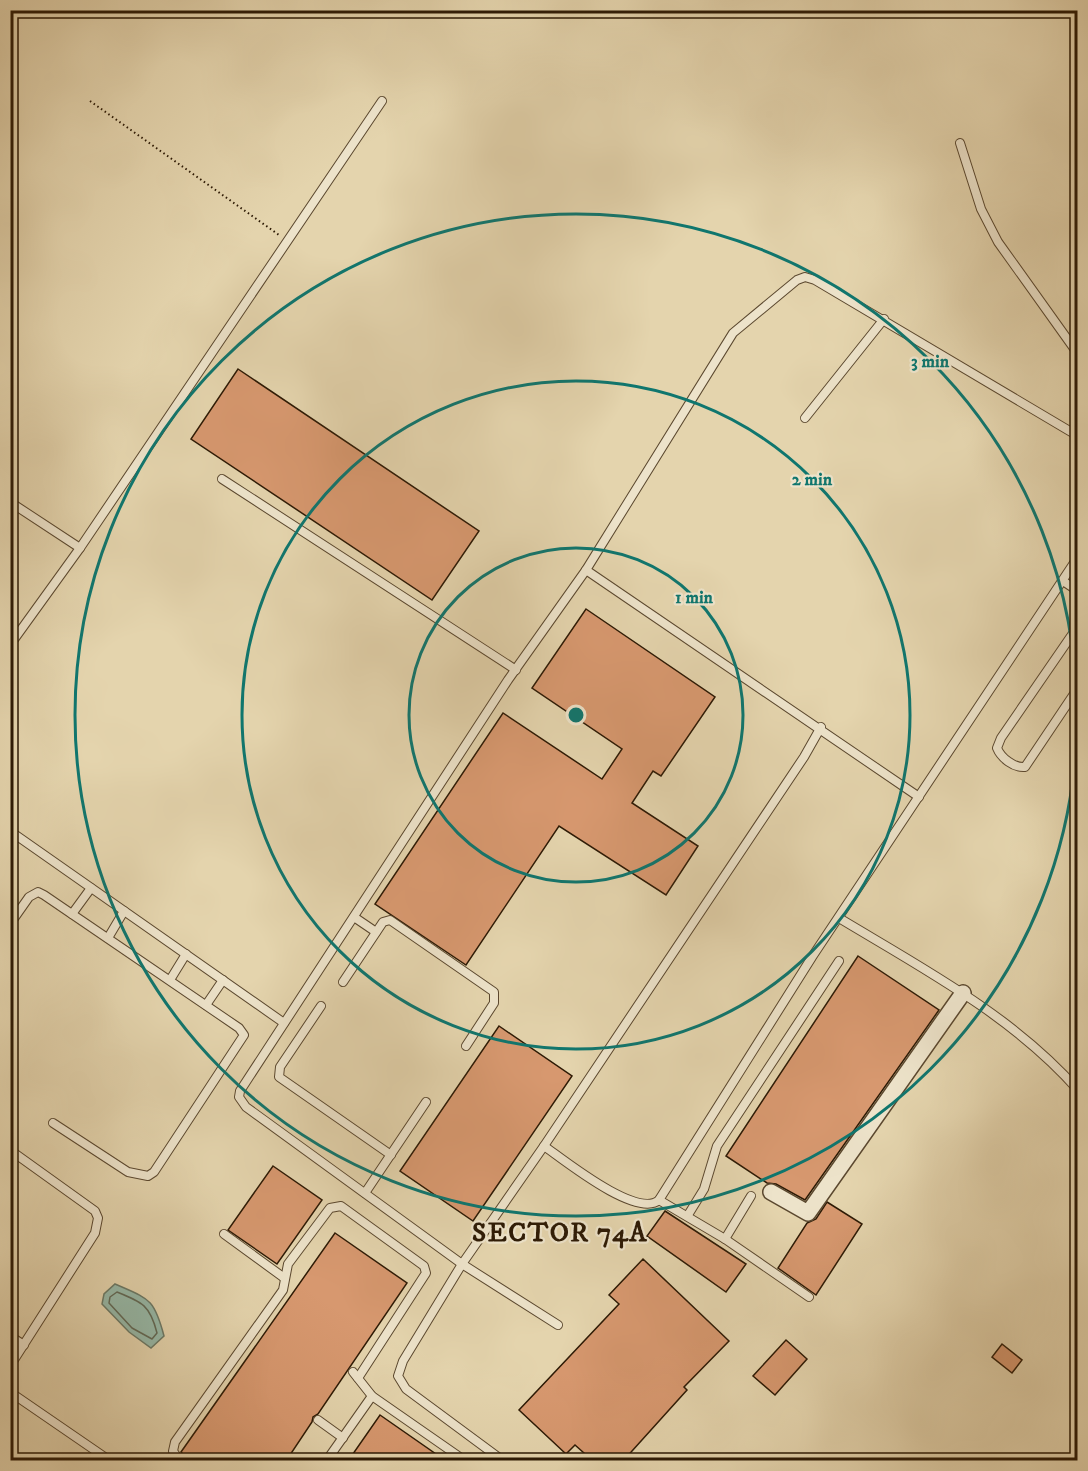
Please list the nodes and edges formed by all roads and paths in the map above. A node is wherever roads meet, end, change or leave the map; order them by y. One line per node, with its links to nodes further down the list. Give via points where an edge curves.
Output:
1 (90, 101): 4 (path)
2 (382, 101): 4 (lane)
3 (960, 143): 6 (lane, via 981,209 998,243)
4 (288, 241): 11 (lane)
5 (884, 319): 7 (lane); 8 (lane); 13 (lane, via 802,277 733,333)
6 (1077, 354)
7 (805, 418)
8 (1077, 436)
9 (222, 479): 18 (lane)
10 (10, 502): 11 (lane)
11 (80, 548): 17 (lane)
12 (1077, 557): 14 (lane)
13 (586, 570): 18 (lane); 20 (lane)
14 (1063, 581): 15 (lane); 21 (lane)
15 (1077, 591)
16 (1077, 626): 19 (lane, via 1001,738 997,748 1000,754 1025,767)
17 (10, 645)
18 (516, 670): 26 (lane)
19 (1077, 688)
20 (821, 727): 21 (lane); 44 (lane)
21 (920, 797): 27 (lane)
22 (10, 831): 23 (lane)
23 (90, 888): 24 (lane); 25 (lane)
24 (124, 911): 30 (lane); 31 (lane)
25 (72, 914): 28 (lane, via 38,892 29,897); 30 (lane)
26 (354, 917): 29 (lane); 39 (lane)
27 (839, 918): 36 (lane); 50 (lane)
28 (10, 924)
29 (376, 932): 35 (lane); 40 (lane, via 383,922 390,920 494,992 494,1003)
30 (108, 938): 33 (lane)
31 (186, 954): 33 (lane); 34 (lane)
32 (839, 961): 51 (lane, via 722,1138 704,1188)
33 (170, 980): 37 (lane)
34 (223, 980): 37 (lane); 39 (lane)
35 (343, 982)
36 (963, 993): 41 (lane, via 1051,1062); 47 (street, via 808,1213)
37 (206, 1005): 43 (lane, via 239,1028 243,1039 154,1172 148,1176 128,1172)
38 (321, 1006): 46 (lane, via 280,1067 279,1077)
39 (284, 1023): 48 (lane, via 240,1091 240,1101)
40 (466, 1046)
41 (1077, 1090)
42 (426, 1102): 46 (lane)
43 (53, 1123)
44 (544, 1146): 50 (lane, via 625,1199 644,1205); 54 (lane)
45 (10, 1150): 59 (lane, via 95,1211 98,1218 94,1233)
46 (391, 1155): 48 (lane)
47 (771, 1192)
48 (365, 1193): 54 (lane)
49 (751, 1196): 53 (lane)
50 (659, 1200): 51 (lane)
51 (688, 1215): 53 (lane)
52 (224, 1234): 55 (lane)
53 (725, 1239): 56 (lane)
54 (462, 1264): 57 (lane); 69 (lane, via 403,1361 398,1376 414,1396)
55 (283, 1277): 62 (lane, via 288,1264 330,1208 341,1206 424,1266 425,1278 356,1375); 66 (lane, via 282,1290 175,1442 172,1451)
56 (809, 1297)
57 (558, 1324)
58 (10, 1336): 59 (lane)
59 (24, 1345): 60 (lane)
60 (10, 1366)
61 (10, 1392): 65 (lane)
62 (372, 1396): 64 (lane); 68 (lane)
63 (318, 1420): 64 (lane)
64 (343, 1438): 67 (lane)
65 (109, 1461)
66 (179, 1461)
67 (327, 1461)
68 (464, 1461)
69 (502, 1461)

